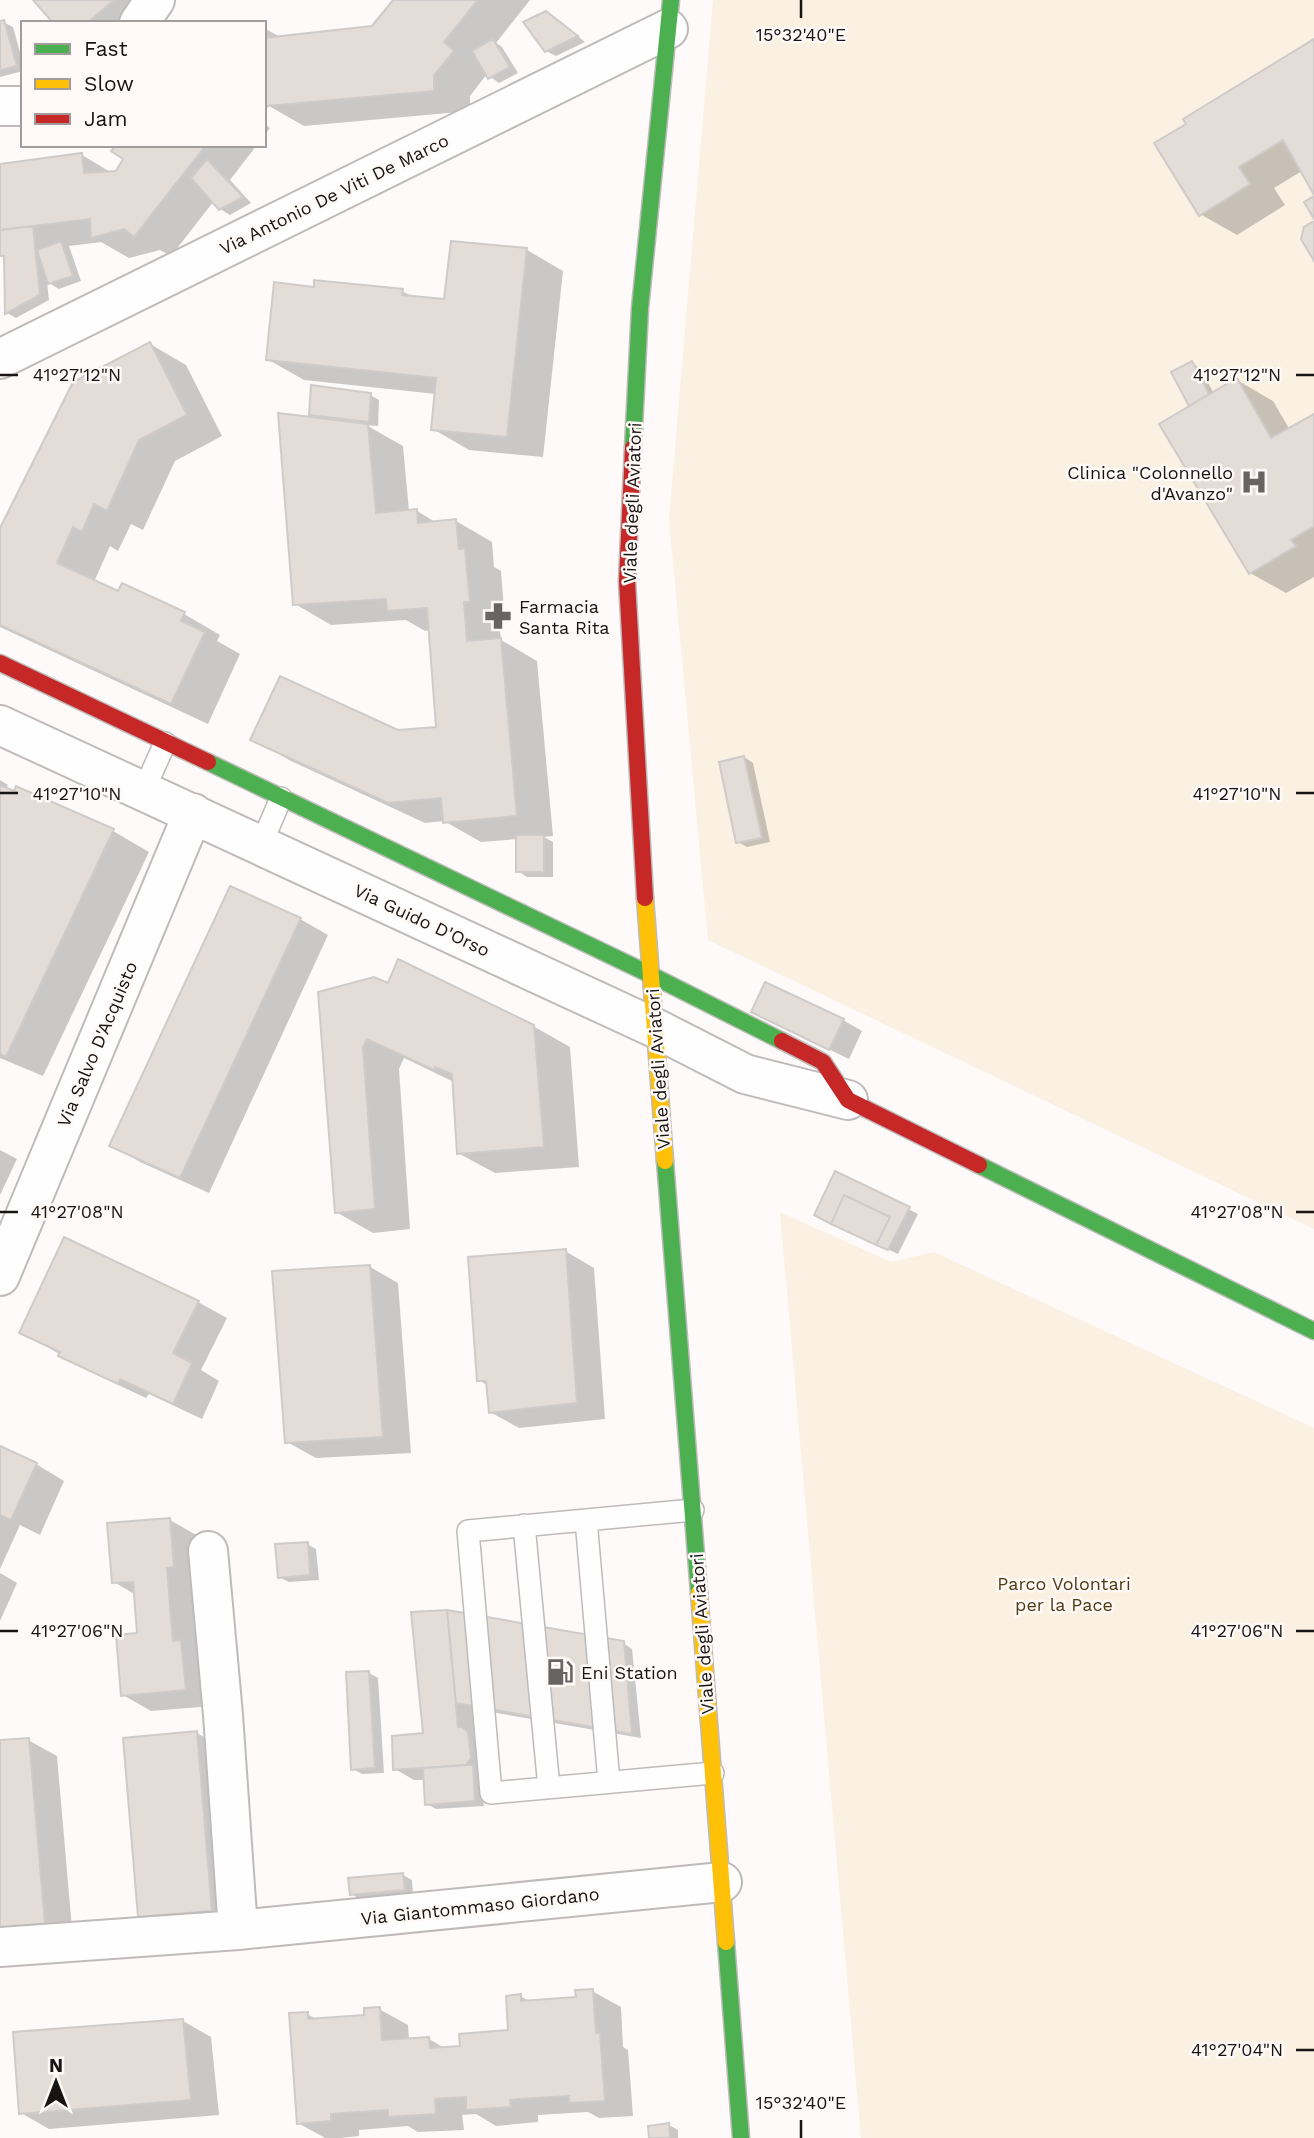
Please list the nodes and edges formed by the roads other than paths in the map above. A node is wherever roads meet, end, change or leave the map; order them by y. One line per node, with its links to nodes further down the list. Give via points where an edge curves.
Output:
1 (155, 0): 3 (street)
2 (670, 14): 6 (street, Via Antonio De Viti De Marco); 14 (main road, Viale degli Aviatori, via 640,309 628,581)
3 (140, 21)
4 (0, 106): 5 (street)
5 (21, 106)
6 (0, 359)
7 (0, 663): 9 (main road)
8 (0, 725): 10 (street, Via Guido D'Orso)
9 (165, 743): 10 (lane); 11 (main road)
10 (144, 790): 12 (street, Via Guido D'Orso)
11 (281, 798): 13 (lane); 14 (main road)
12 (193, 813): 13 (street, Via Guido D'Orso); 17 (street, Via Salvo D'Acquisto)
13 (261, 845): 15 (street, Via Guido D'Orso)
14 (651, 975): 15 (main road, Viale degli Aviatori); 16 (main road, via 823,1062)
15 (655, 1028): 16 (street, Via Guido D'Orso, via 746,1074); 19 (main road, Viale degli Aviatori)
16 (848, 1100): 18 (main road)
17 (0, 1276)
18 (1314, 1331)
19 (693, 1510): 20 (lane); 23 (main road, Viale degli Aviatori)
20 (586, 1520): 21 (lane); 24 (lane)
21 (524, 1525): 25 (lane); 25 (lane, via 468,1531 491,1793)
22 (208, 1551): 27 (street)
23 (713, 1773): 24 (lane); 26 (main road, Viale degli Aviatori)
24 (609, 1782): 25 (lane)
25 (549, 1788)
26 (722, 1882): 27 (street, Via Giantommaso Giordano); 29 (main road, Viale degli Aviatori)
27 (238, 1930): 28 (street, Via Giantommaso Giordano)
28 (0, 1947)
29 (741, 2138)

